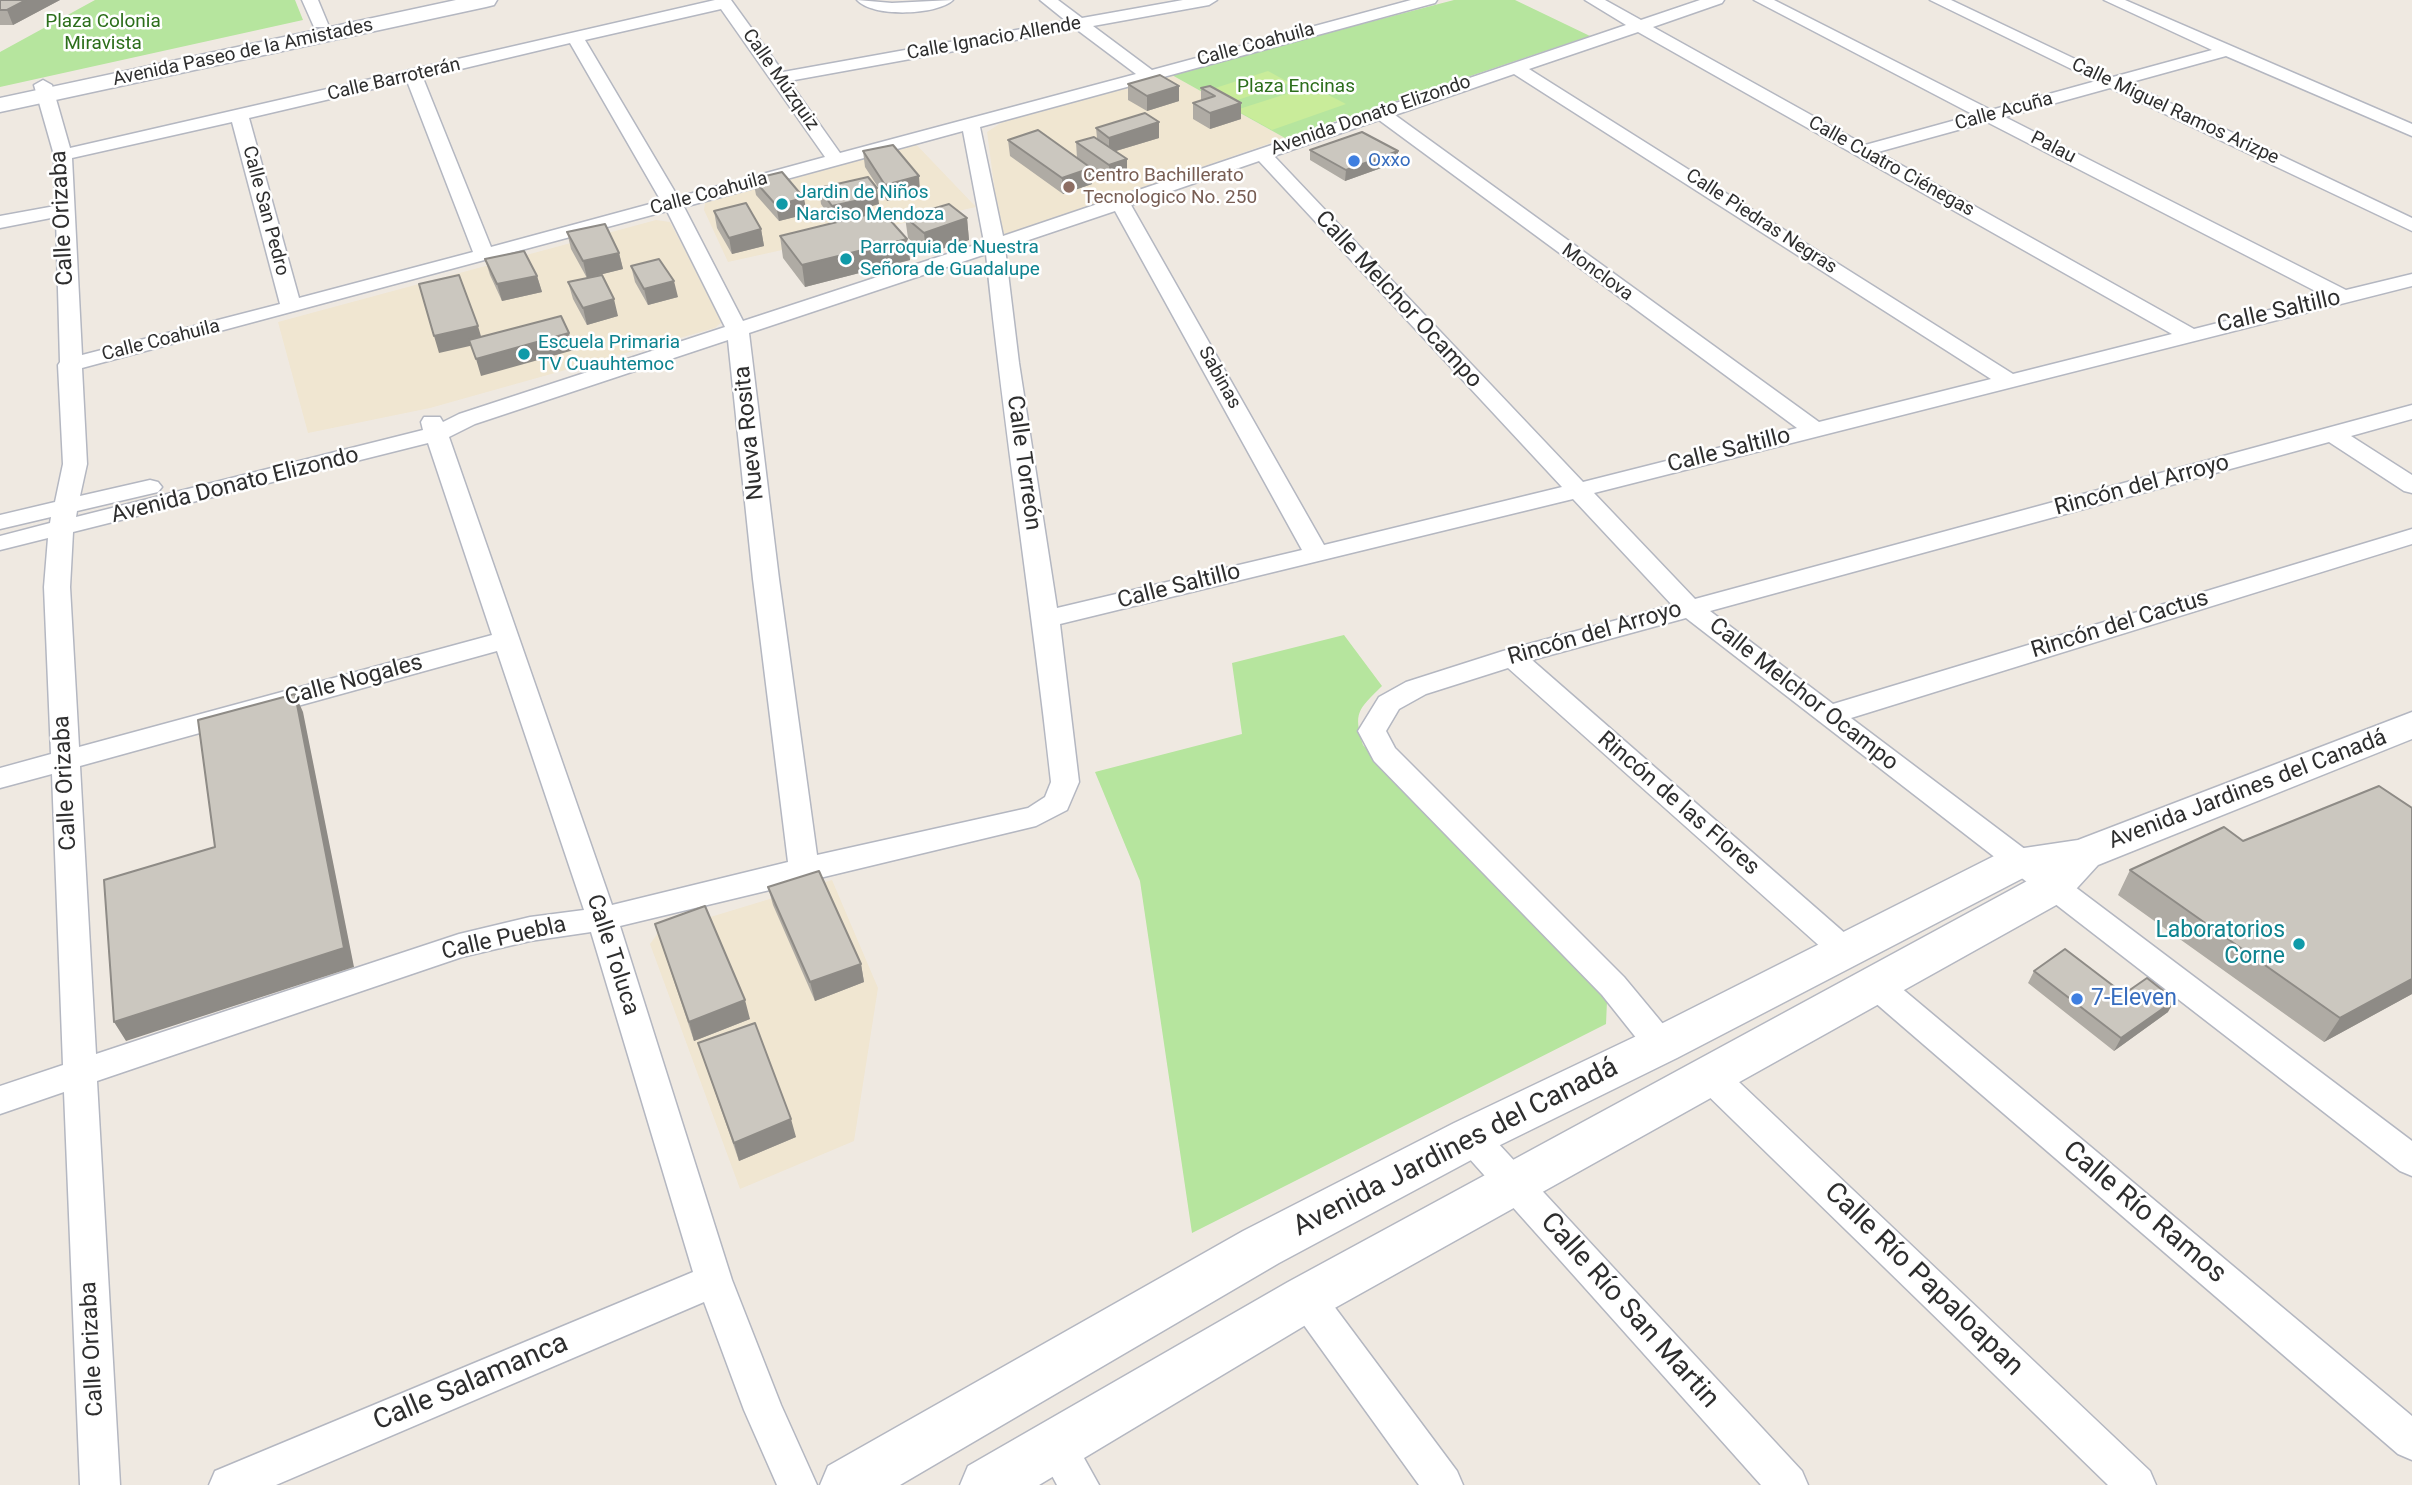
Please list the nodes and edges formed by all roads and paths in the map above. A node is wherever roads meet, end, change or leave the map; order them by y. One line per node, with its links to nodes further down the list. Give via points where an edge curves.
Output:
1 (310, 0): 17 (street)
2 (486, 0): 15 (street, Avenida Paseo de la Amistades)
3 (865, 0): 4 (street, via 871,6 888,8)
4 (945, 0)
5 (1048, 0): 16 (street)
6 (1209, 0): 14 (street, Calle Ignacio Allende)
7 (1593, 0): 18 (street, Calle Cuatro Ciénegas)
8 (1716, 0): 18 (street, Avenida Donato Elizondo)
9 (1762, 0): 31 (street, Palau)
10 (1938, 0): 25 (street, Calle Miguel Ramos Arizpe)
11 (2112, 0): 20 (street)
12 (724, 1): 19 (street, Calle Barroterán); 24 (street, Calle Múzquiz)
13 (1417, 1): 23 (street, Calle Coahuila)
14 (1180, 2): 16 (street, Calle Ignacio Allende)
15 (423, 6): 17 (street, Avenida Paseo de la Amistades); 26 (street, Avenida Paseo de la Amistades)
16 (1079, 23): 23 (street); 24 (street, Calle Ignacio Allende)
17 (320, 24): 26 (street, Avenida Paseo de la Amistades)
18 (1639, 25): 21 (street, Avenida Donato Elizondo); 34 (street, Calle Cuatro Ciénegas)
19 (575, 37): 22 (street, Calle Barroterán); 39 (street, Nueva Rosita)
20 (2226, 51): 25 (street, Calle Acuña); 33 (street)
21 (1514, 67): 29 (street, Avenida Donato Elizondo); 51 (street, Calle Piedras Negras)
22 (413, 75): 30 (street, Calle Barroterán); 44 (street)
23 (1148, 75): 32 (street, Calle Coahuila)
24 (780, 78): 37 (street, Calle Múzquiz)
25 (2111, 82): 31 (street, Calle Acuña); 42 (street, Calle Miguel Ramos Arizpe)
26 (44, 90): 27 (street, Avenida Paseo de la Amistades); 28 (street, Avenida Paseo de la Amistades); 36 (street, Calle Orizaba)
27 (0, 93)
28 (0, 105)
29 (1381, 113): 35 (street, Avenida Donato Elizondo); 54 (street, Monclova)
30 (239, 115): 36 (street, Calle Barroterán); 47 (street, Calle San Pedro)
31 (1989, 115): 34 (street, Calle Acuña); 46 (street, Palau)
32 (970, 124): 37 (street, Calle Coahuila); 43 (street, Calle Torreón)
33 (2412, 131)
34 (1863, 151): 49 (street, Calle Cuatro Ciénegas)
35 (1262, 154): 38 (street, Avenida Donato Elizondo); 57 (street, Calle Melchor Ocampo)
36 (63, 155): 40 (street, Calle Orizaba)
37 (835, 160): 39 (street, Calle Coahuila)
38 (1120, 203): 43 (street, Avenida Donato Elizondo); 62 (street, Sabinas)
39 (673, 204): 44 (street, Calle Coahuila); 48 (street, Nueva Rosita)
40 (65, 210): 41 (street); 50 (street, Calle Orizaba)
41 (0, 222)
42 (2412, 225)
43 (995, 245): 48 (street, Avenida Donato Elizondo); 64 (street, Calle Torreón)
44 (485, 255): 47 (street, Calle Coahuila)
45 (2412, 279): 46 (street, Calle Saltillo)
46 (2343, 298): 49 (street, Calle Saltillo)
47 (291, 307): 50 (street, Calle Coahuila)
48 (738, 331): 53 (street, Avenida Donato Elizondo); 73 (street, Nueva Rosita)
49 (2188, 334): 51 (street, Calle Saltillo)
50 (69, 365): 58 (street, Calle Orizaba, via 75,464)
51 (2007, 380): 54 (street, Calle Saltillo)
52 (2412, 412): 55 (street, Rincón del Arroyo)
53 (434, 428): 58 (street, Avenida Donato Elizondo); 65 (street, Calle Toluca)
54 (1815, 430): 57 (street, Calle Saltillo)
55 (2332, 433): 56 (street); 63 (street, Rincón del Arroyo)
56 (2412, 486)
57 (1575, 489): 62 (street, Calle Saltillo); 63 (street, Calle Melchor Ocampo)
58 (64, 518): 59 (street, Avenida Donato Elizondo); 61 (street, Avenida Donato Elizondo); 69 (street, Calle Orizaba, via 57,587)
59 (0, 522)
60 (2412, 536): 67 (street, Rincón del Cactus)
61 (0, 543)
62 (1316, 554): 64 (street, Calle Saltillo)
63 (1689, 608): 66 (street, Rincón del Arroyo); 67 (street, Calle Melchor Ocampo)
64 (1046, 619): 71 (street, Calle Torreón, via 1065,782)
65 (505, 640): 69 (street, Calle Nogales); 74 (street, Calle Toluca)
66 (1512, 657): 75 (street, Rincón de las Flores); 77 (street, Rincón del Arroyo, via 1416,688 1389,703 1371,731 1384,754 1613,986)
67 (1828, 715): 72 (street, Calle Melchor Ocampo)
68 (2412, 725): 72 (street, Avenida Jardines del Canadá)
69 (64, 761): 70 (street, Calle Nogales); 78 (street, Calle Orizaba)
70 (0, 778)
71 (1057, 803): 73 (street, Calle Puebla, via 1036,816)
72 (2051, 868): 75 (street, Avenida Jardines del Canadá); 76 (street, Avenida Jardines del Canadá); 82 (street, Calle Melchor Ocampo)
73 (804, 869): 74 (street, Calle Puebla)
74 (602, 919): 78 (street, Calle Puebla, via 530,929 459,946); 84 (street, Calle Toluca)
75 (1844, 950): 77 (street, Avenida Jardines del Canadá)
76 (1876, 985): 79 (street, Avenida Jardines del Canadá); 86 (street, Calle Río Ramos)
77 (1661, 1045): 81 (street, Avenida Jardines del Canadá)
78 (80, 1073): 80 (street, Calle Puebla); 88 (street, Calle Orizaba)
79 (1709, 1075): 83 (street, Avenida Jardines del Canadá); 96 (street, Calle Río Papaloapan)
80 (0, 1100)
81 (1471, 1137): 83 (street, Calle Río San Martin); 91 (street, Avenida Jardines del Canadá, via 1261,1247)
82 (2412, 1161)
83 (1513, 1183): 85 (street, Avenida Jardines del Canadá); 95 (street, Calle Río San Martin)
84 (714, 1280): 89 (street, Calle Salamanca); 90 (street, Calle Toluca)
85 (1306, 1298): 87 (street, Avenida Jardines del Canadá); 94 (street)
86 (2412, 1441)
87 (1055, 1444): 92 (street, Avenida Jardines del Canadá); 93 (street)
88 (100, 1485)
89 (229, 1485)
90 (797, 1485)
91 (848, 1485)
92 (988, 1485)
93 (1079, 1485)
94 (1443, 1485)
95 (1788, 1485)
96 (2136, 1485)

